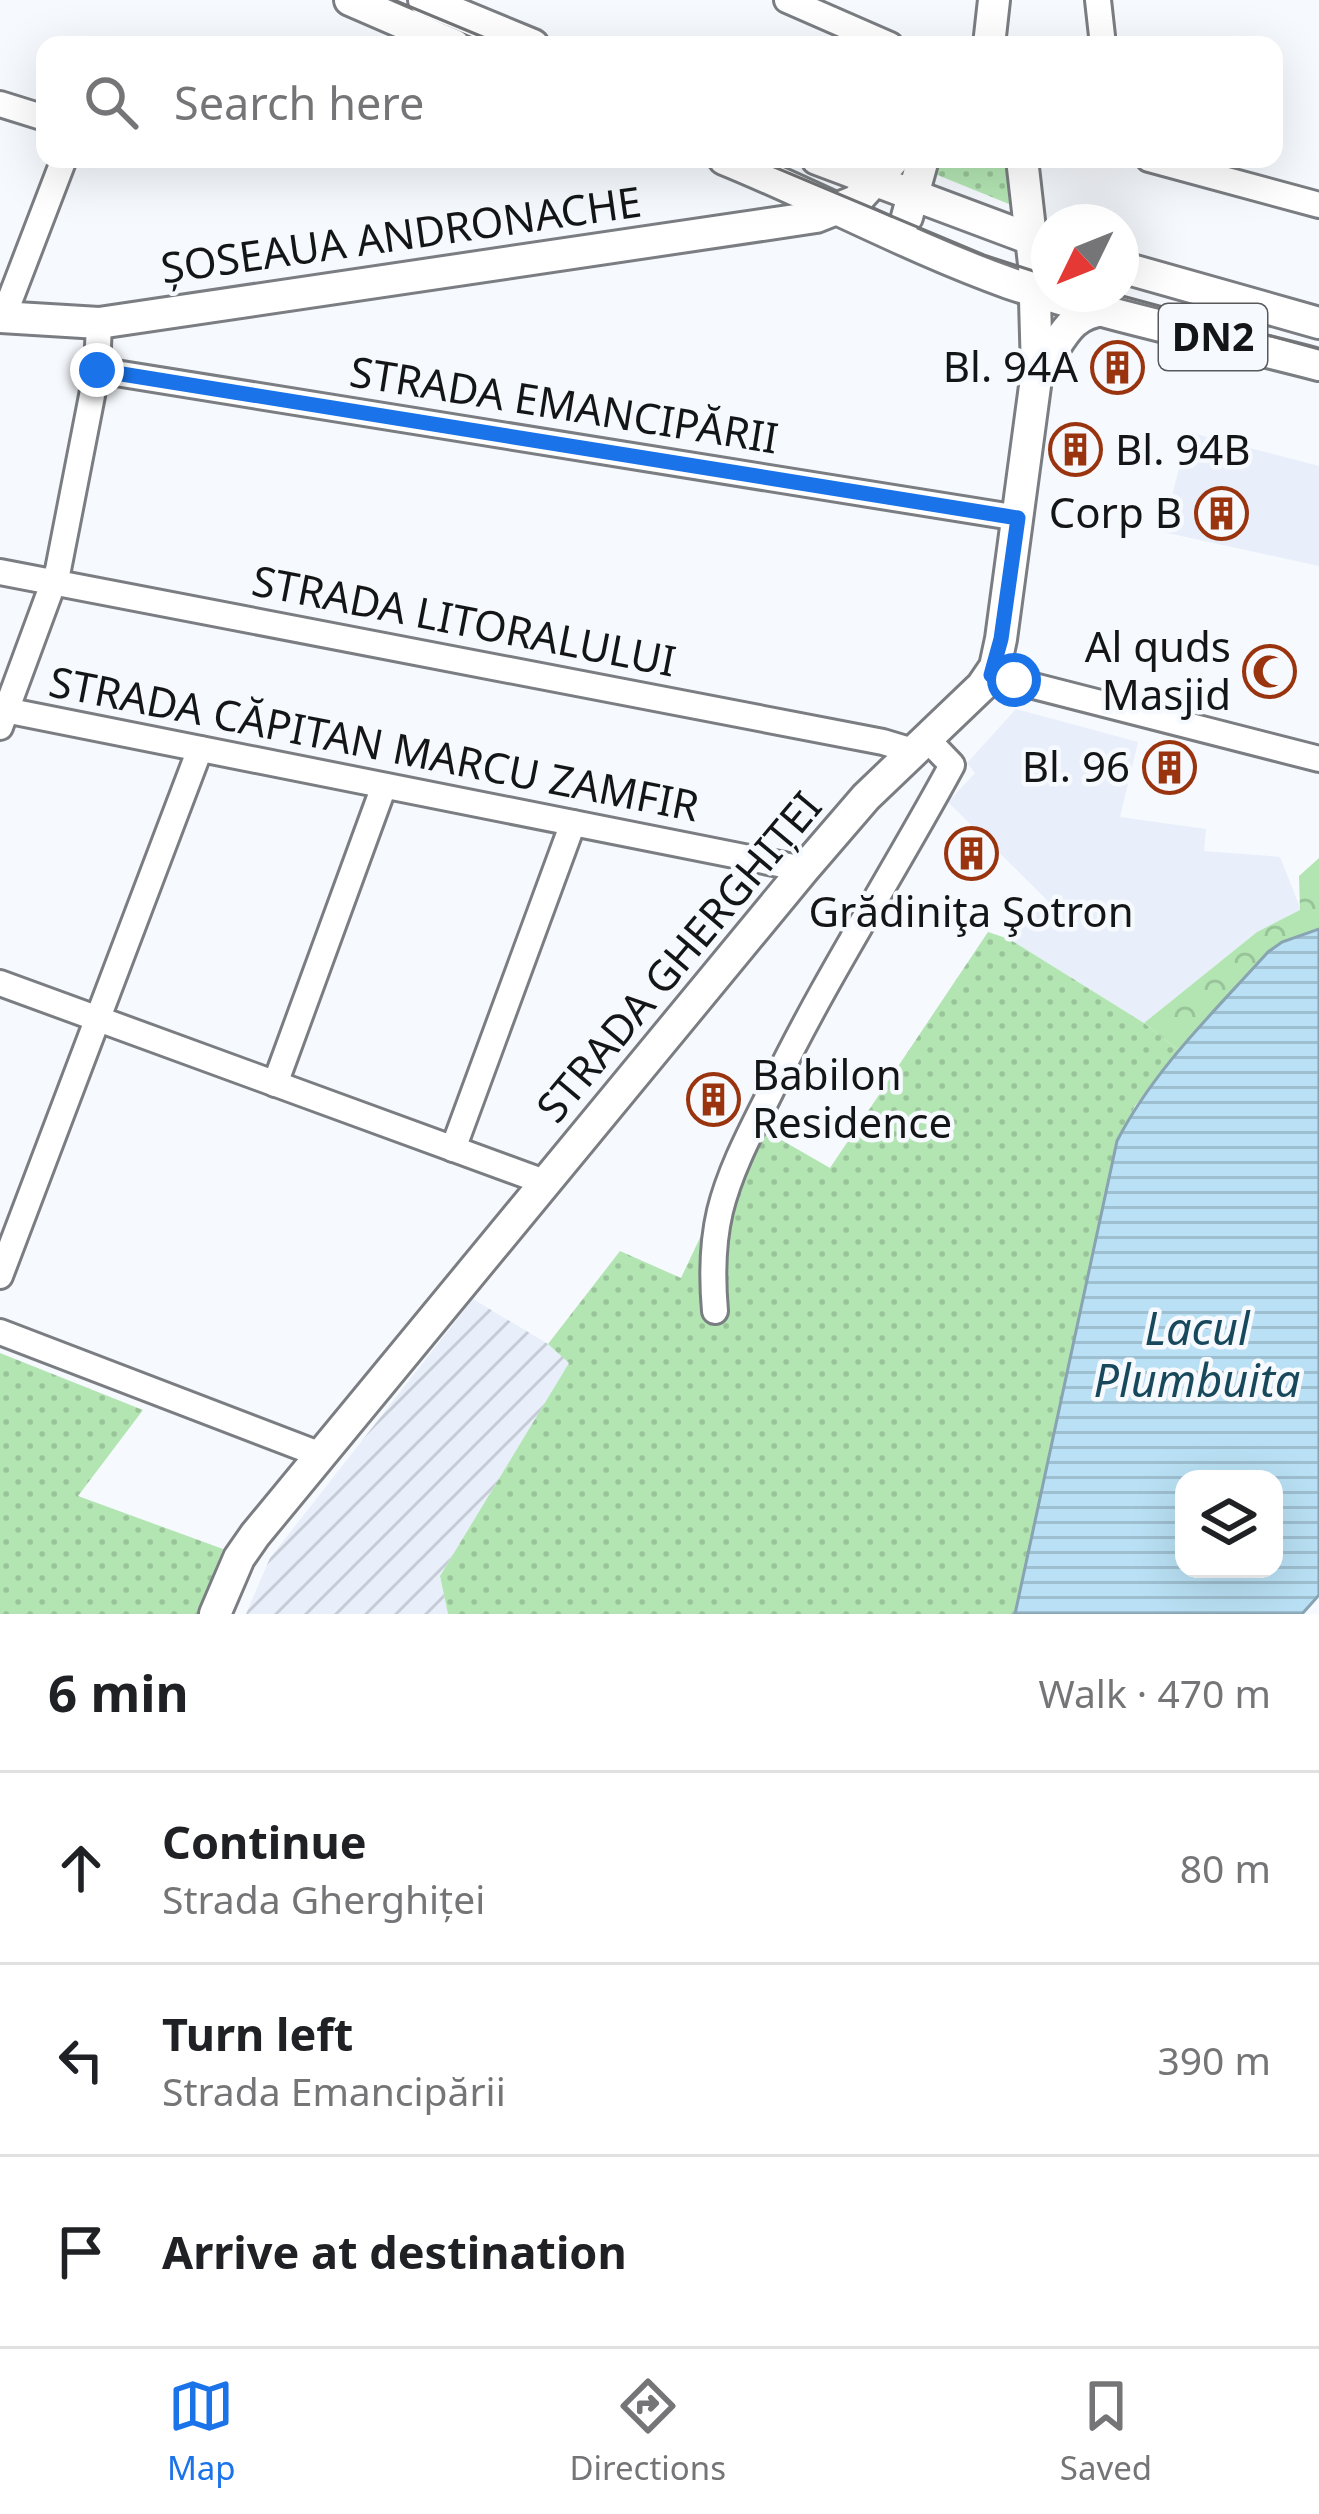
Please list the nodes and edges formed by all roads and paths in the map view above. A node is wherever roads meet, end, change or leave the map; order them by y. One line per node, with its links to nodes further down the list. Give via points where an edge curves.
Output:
1 (350, 0): 7 (main road)
2 (424, 0): 8 (main road)
3 (787, 0): 9 (street)
4 (994, 0): 10 (main road)
5 (1006, 0): 11 (main road)
6 (1098, 0): 12 (street)
7 (417, 36)
8 (511, 36)
9 (869, 36)
10 (990, 36)
11 (1009, 36)
12 (1102, 36)
13 (0, 104): 14 (street)
14 (36, 115)
15 (60, 168): 34 (street)
16 (740, 168): 26 (main road, via 751,177 753,197)
17 (745, 168): 25 (main road, DN2)
18 (920, 168): 22 (main road)
19 (1024, 168): 23 (main road)
20 (1182, 168): 24 (street)
21 (884, 170): 22 (main road); 25 (main road)
22 (910, 196): 27 (main road); 28 (main road, via 907,230)
23 (1032, 204)
24 (1319, 205)
25 (841, 210): 26 (main road, ȘOSEAUA ANDRONACHE); 28 (main road, DN2)
26 (732, 229): 35 (main road, ȘOSEAUA ANDRONACHE)
27 (1031, 239)
28 (922, 249): 30 (main road, DN2)
29 (1139, 273): 36 (main road, DN2)
30 (1031, 289)
31 (1036, 312): 39 (main road)
32 (1093, 312): 39 (main road, via 1071,323)
33 (1115, 312): 37 (main road, DN2)
34 (1, 318): 35 (main road, ȘOSEAUA ANDRONACHE)
35 (99, 323): 38 (street)
36 (1319, 323)
37 (1319, 365)
38 (97, 370): 40 (street, STRADA EMANCIPĂRII); 42 (street)
39 (1037, 371): 40 (main road)
40 (1018, 518): 43 (main road)
41 (0, 572): 42 (street, STRADA LITORALULUI)
42 (54, 582): 44 (street); 45 (street, STRADA LITORALULUI)
43 (991, 675): 45 (main road, STRADA GHERGHIȚEI); 47 (street)
44 (2, 716): 46 (street, STRADA CĂPITAN MARCU ZAMFIR)
45 (920, 745): 50 (main road, STRADA GHERGHIȚEI); 57 (street, via 952,765 848,942 734,1170 713,1250)
46 (200, 748): 48 (street, STRADA CĂPITAN MARCU ZAMFIR); 52 (street)
47 (1319, 758)
48 (384, 785): 49 (street, STRADA CĂPITAN MARCU ZAMFIR); 53 (street)
49 (573, 823): 50 (street, STRADA CĂPITAN MARCU ZAMFIR); 54 (street)
50 (804, 869): 55 (main road, STRADA GHERGHIȚEI)
51 (0, 983): 52 (street)
52 (97, 1019): 53 (street); 56 (street)
53 (275, 1084): 54 (street)
54 (454, 1149): 55 (street)
55 (547, 1183): 59 (main road, STRADA GHERGHIȚEI)
56 (0, 1276)
57 (716, 1311)
58 (0, 1332): 59 (street)
59 (321, 1455): 60 (main road, STRADA GHERGHIȚEI, via 246,1546)
60 (215, 1614)

